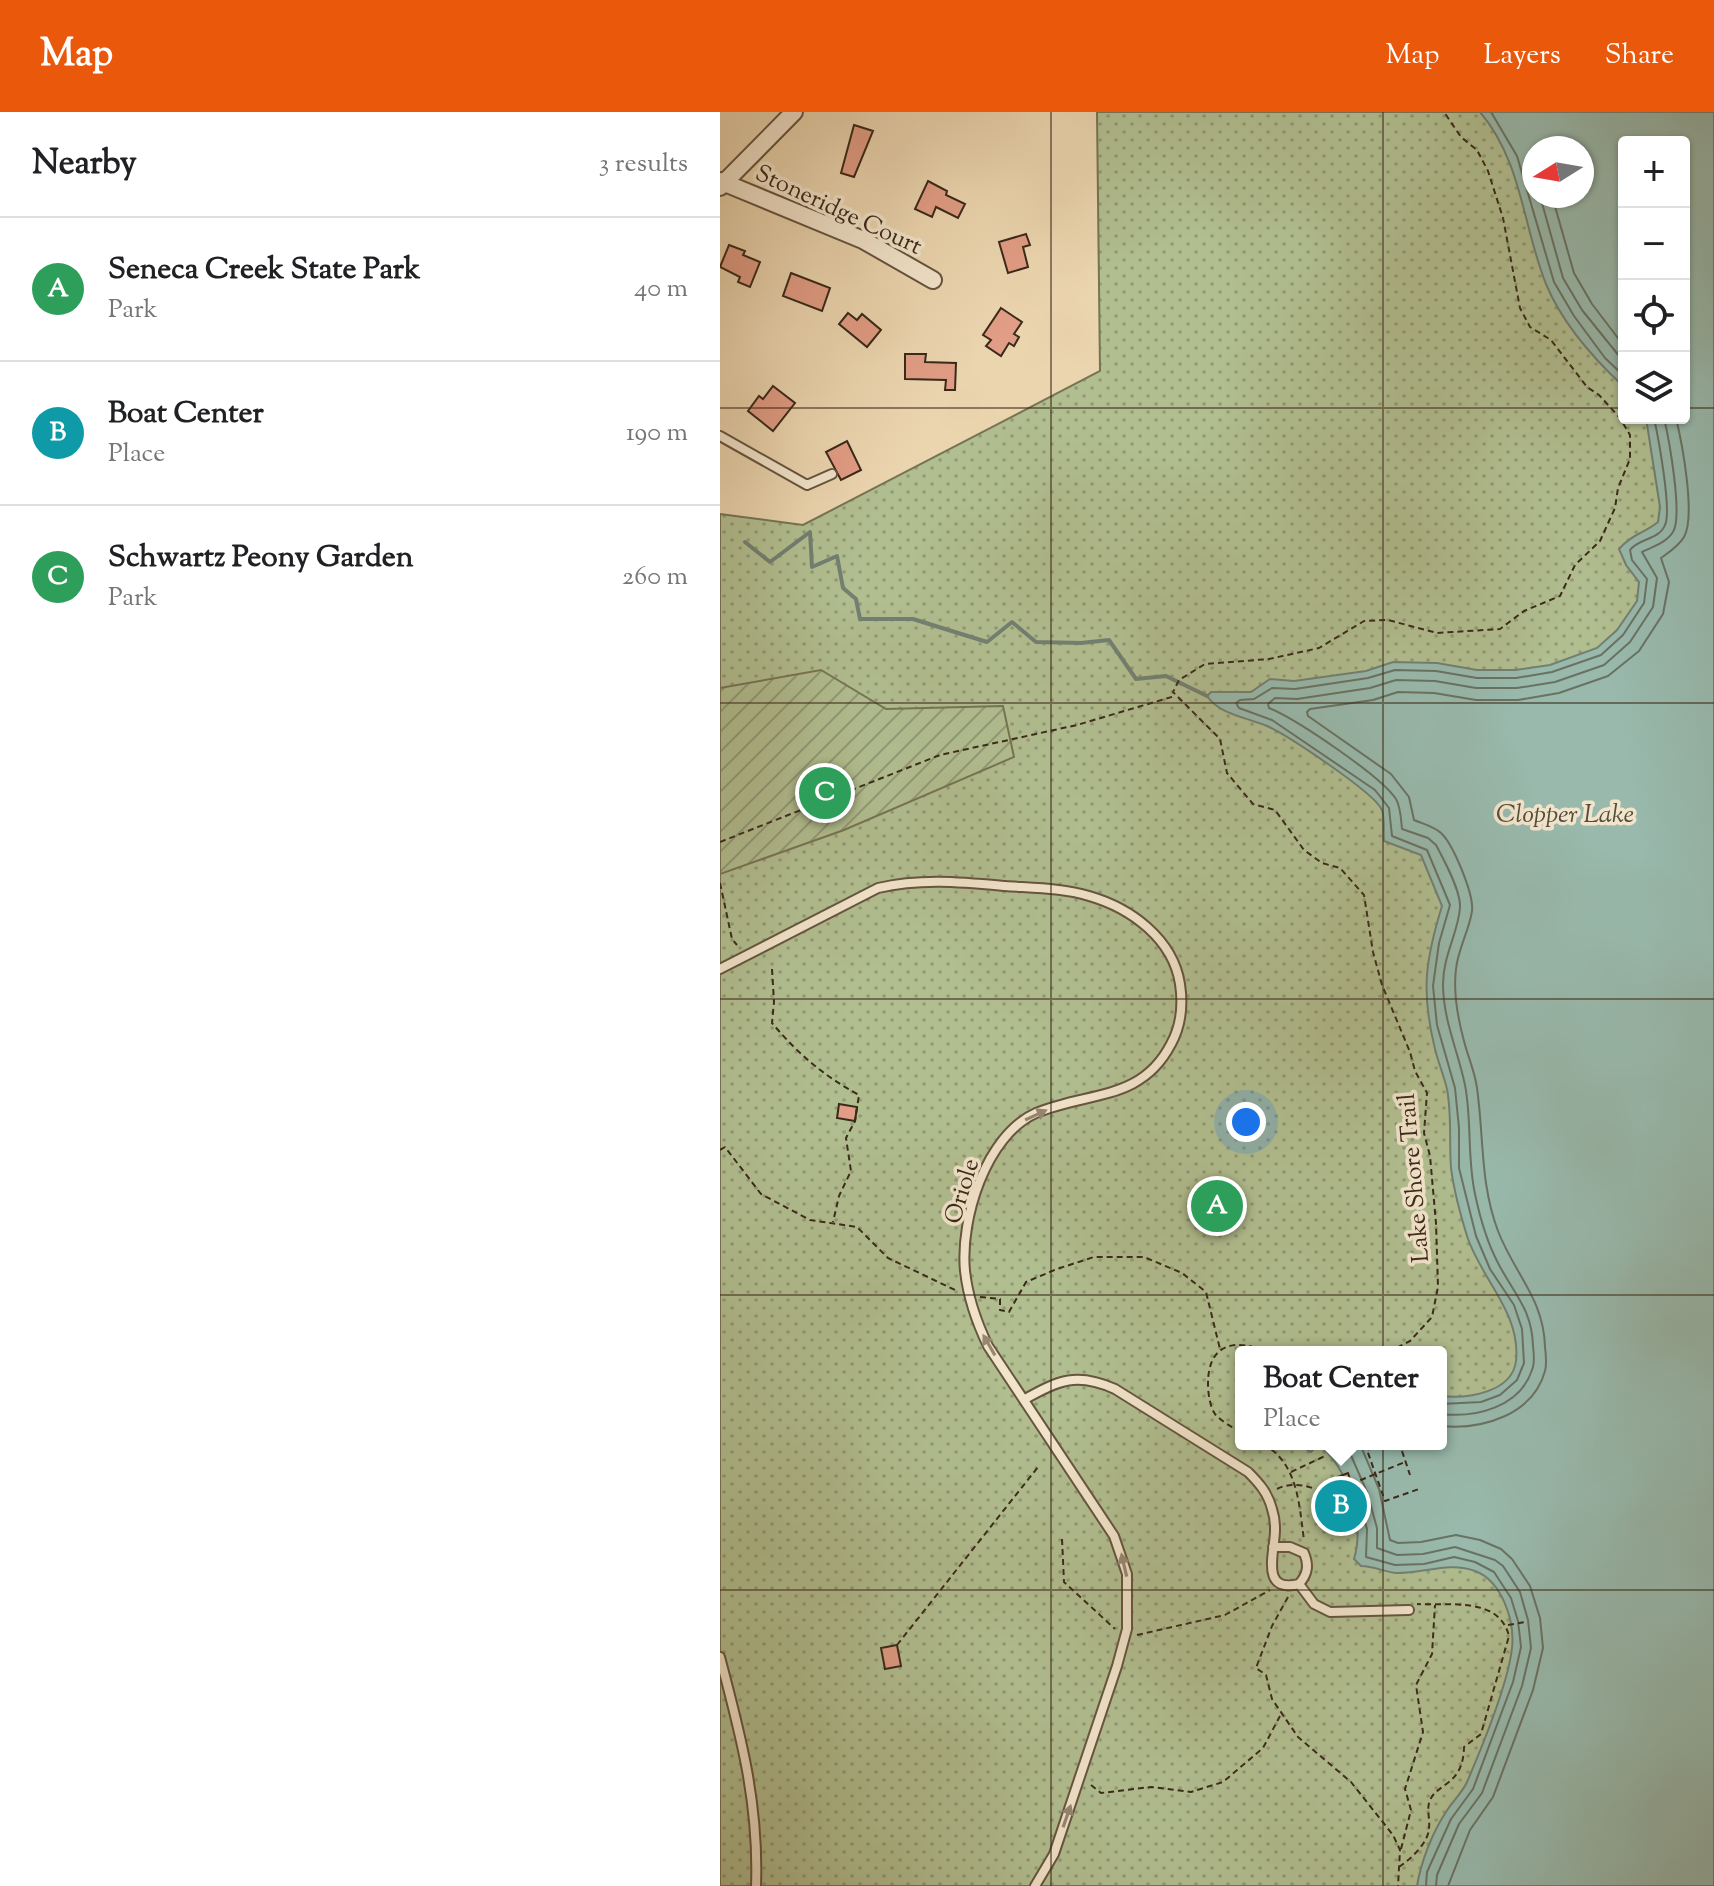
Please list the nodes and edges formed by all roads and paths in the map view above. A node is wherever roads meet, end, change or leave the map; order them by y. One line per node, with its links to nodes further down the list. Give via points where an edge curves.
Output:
1 (794, 112): 3 (street)
2 (1444, 112): 7 (path, Lake Shore Trail, via 1488,171 1520,308 1530,327 1551,340 1630,435 1630,459 1600,541 1575,565 1560,596 1524,611 1500,629 1437,633 1388,620 1364,621 1319,648 1205,664 1179,680 1173,692)
3 (721, 183): 4 (street, Stoneridge Court, via 863,240)
4 (933, 280)
5 (720, 436): 6 (lane, via 807,485)
6 (832, 474)
7 (1177, 696): 8 (path, via 940,755); 17 (path, Lake Shore Trail, via 1220,739 1227,773 1253,804 1275,810 1304,850 1340,868 1364,895 1382,985 1427,1093 1424,1133 1438,1287 1432,1317)
8 (720, 842)
9 (720, 883): 10 (path, via 732,939)
10 (746, 955): 11 (lane, Oriole); 15 (lane, Oriole, one-way to 10, via 964,1268 970,1214 979,1181 1013,1127 1035,1114 1142,1080 1172,1042 1182,994 1166,948 1131,915 1087,895 936,880 878,888)
11 (720, 969)
12 (772, 969): 14 (path, via 772,1023 796,1051 859,1095 846,1138 851,1171)
13 (720, 1150): 14 (path, via 725,1147 761,1194 810,1220)
14 (832, 1223): 15 (path, via 857,1227 888,1258)
15 (969, 1296): 18 (path, via 1000,1299 1000,1310 1009,1312 1026,1282 1057,1269 1094,1257 1144,1257 1182,1273 1206,1292); 19 (lane, Oriole, one-way to 15, via 988,1346)
16 (1252, 1346): 18 (path)
17 (1399, 1346)
18 (1220, 1349): 20 (path, via 1208,1369 1208,1393 1214,1414)
19 (1025, 1399): 35 (lane, via 1066,1379 1115,1389 1248,1472 1262,1486 1272,1510); 43 (lane, Oriole, one-way to 19, via 1127,1574 1114,1536)
20 (1235, 1428)
21 (1273, 1450): 27 (path)
22 (1367, 1450): 32 (path, via 1385,1501)
23 (1402, 1451): 25 (path)
24 (1325, 1456): 27 (path)
25 (1405, 1462): 28 (path); 29 (path)
26 (1038, 1467): 44 (path)
27 (1290, 1472): 31 (path)
28 (1410, 1475)
29 (1351, 1484)
30 (1285, 1485): 31 (path)
31 (1296, 1485): 33 (path); 36 (path)
32 (1419, 1489)
33 (1325, 1493)
34 (1062, 1539): 43 (path, via 1064,1582)
35 (1273, 1547): 37 (lane, via 1272,1573); 38 (lane, via 1304,1553 1307,1570)
36 (1305, 1549)
37 (1282, 1584): 38 (lane); 43 (path, via 1225,1615)
38 (1300, 1585): 40 (lane, via 1314,1604 1330,1612); 46 (path, via 1272,1626 1256,1668 1266,1675)
39 (1435, 1605): 40 (path, via 1411,1603); 42 (path, via 1486,1608); 48 (path, via 1432,1654 1416,1685 1423,1732 1405,1789 1411,1810)
40 (1409, 1610)
41 (1525, 1622): 42 (path)
42 (1506, 1625): 49 (path, via 1509,1636 1481,1734 1464,1747 1457,1776 1436,1791 1429,1803 1430,1832)
43 (1125, 1638): 47 (lane, Oriole)
44 (897, 1645)
45 (720, 1657): 50 (lane, via 750,1778)
46 (1281, 1714): 47 (path, via 1263,1748 1223,1782 1191,1792 1151,1787 1101,1793); 48 (path, via 1298,1737 1351,1782)
47 (1080, 1777): 51 (lane, Oriole, one-way to 47, via 1054,1854)
48 (1400, 1850): 49 (path)
49 (1399, 1867): 52 (path)
50 (756, 1886)
51 (1035, 1886)
52 (1398, 1886)

